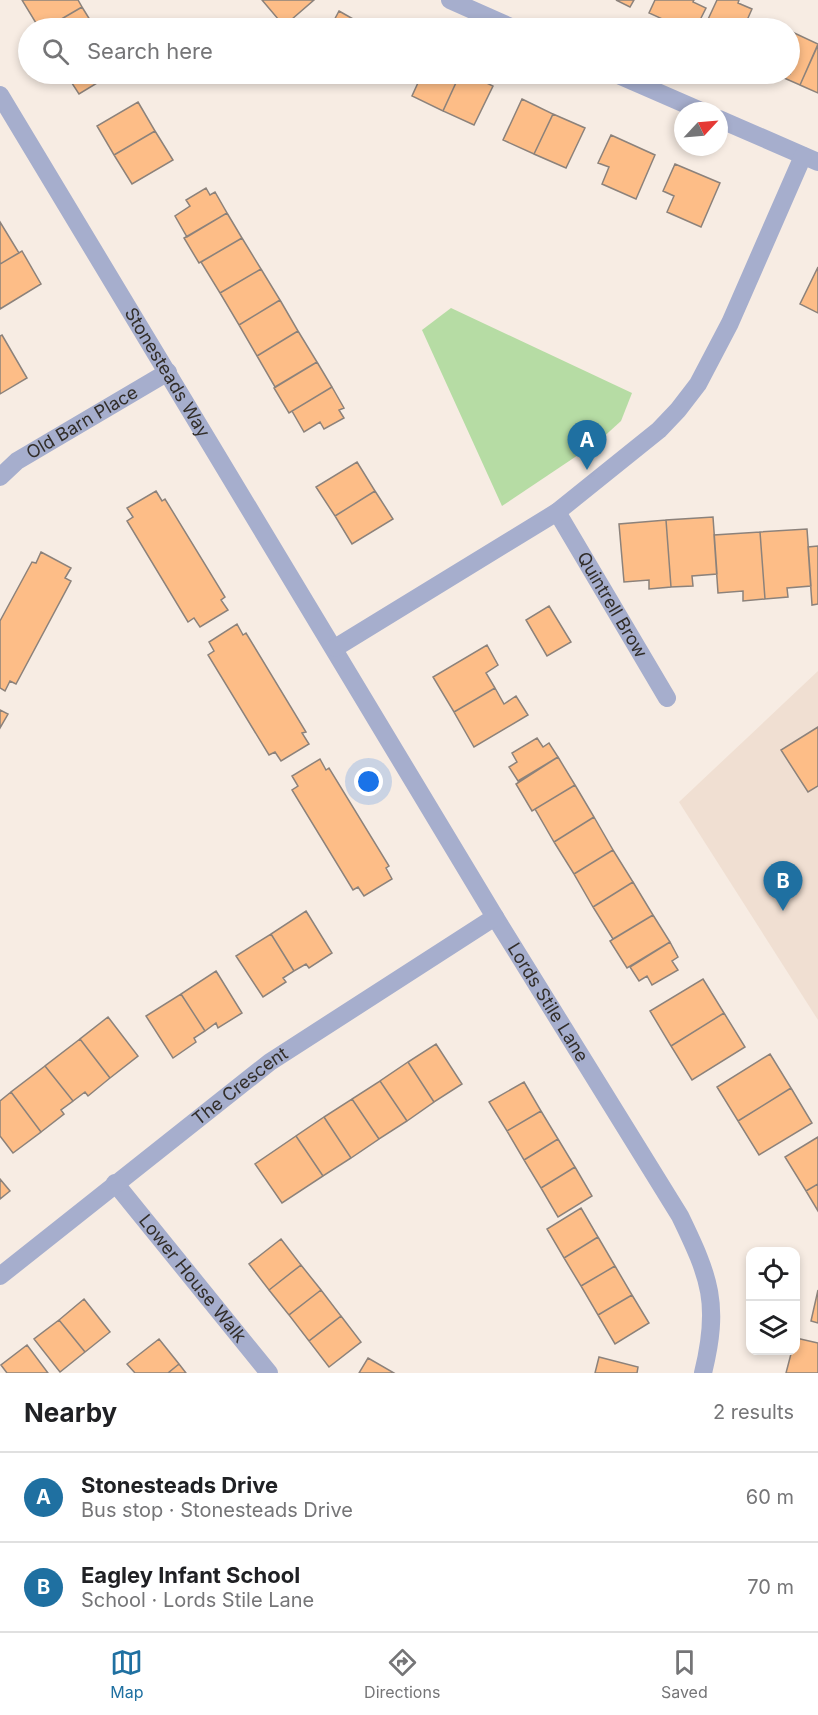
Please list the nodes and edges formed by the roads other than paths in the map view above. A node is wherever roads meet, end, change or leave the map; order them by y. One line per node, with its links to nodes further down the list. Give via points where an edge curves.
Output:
1 (450, 0): 2 (street)
2 (490, 18)
3 (639, 84): 5 (street)
4 (0, 95): 8 (street, Stonesteads Way)
5 (680, 102)
6 (728, 123): 7 (street)
7 (810, 159): 10 (street, via 698,384 659,430)
8 (168, 372): 9 (street, Old Barn Place, via 17,461); 11 (street, Stonesteads Way)
9 (0, 477)
10 (557, 512): 11 (street); 12 (street, Quintrell Brow)
11 (335, 648): 13 (street, Lords Stile Lane)
12 (667, 698)
13 (495, 917): 14 (street, The Crescent, via 270,1062); 17 (street, Lords Stile Lane, via 680,1216 702,1261 713,1306)
14 (115, 1184): 15 (street, The Crescent); 16 (street, Lower House Walk)
15 (0, 1276)
16 (269, 1373)
17 (703, 1373)

